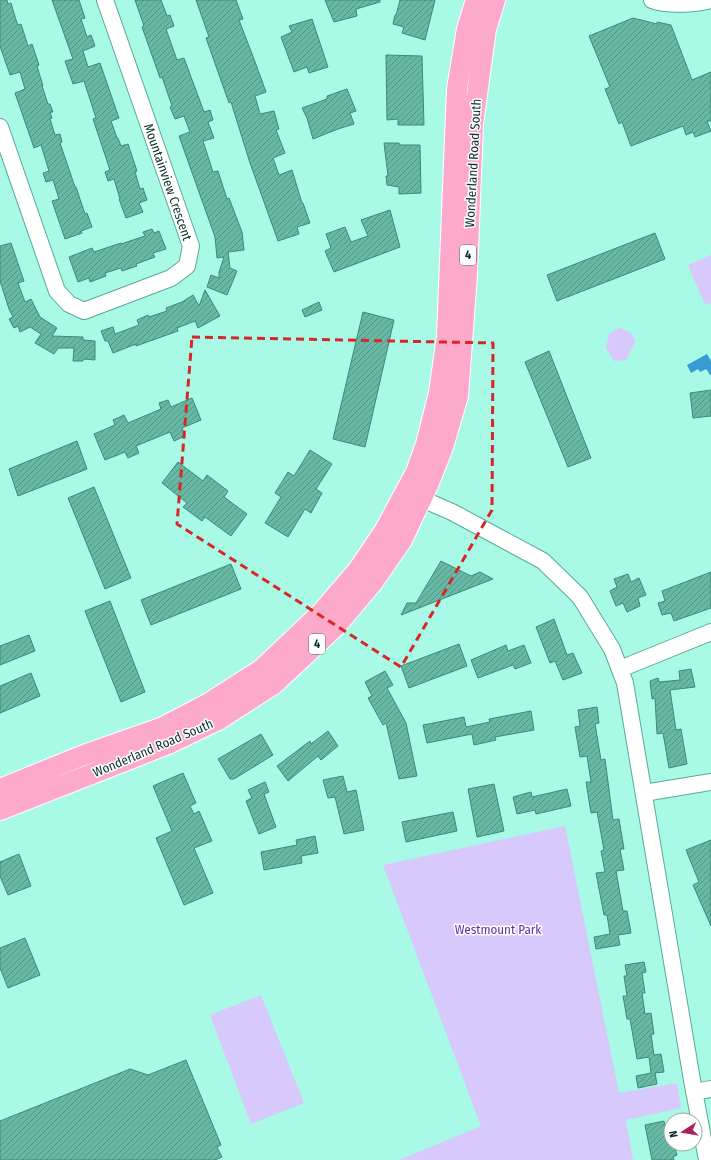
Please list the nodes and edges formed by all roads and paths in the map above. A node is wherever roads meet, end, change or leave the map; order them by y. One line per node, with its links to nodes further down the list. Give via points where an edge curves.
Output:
1 (105, 0): 6 (street, Mountainview Crescent, via 191,246 186,266 171,278 84,311 69,304 57,291)
2 (476, 0): 11 (main road, Wonderland Road South / 4, via 467,29 457,89 447,336 439,393 416,472 384,530 358,570 322,612 262,668 209,703 161,728 84,755)
3 (495, 0): 7 (main road, Wonderland Road South / 4, via 486,29 473,124 467,275 458,396 443,447)
4 (652, 0): 5 (street, via 660,3 699,3)
5 (711, 0)
6 (0, 127)
7 (422, 498): 9 (street, via 543,561 580,597 612,649); 13 (main road, Wonderland Road South / 4, via 402,540 373,582 336,626 274,684 218,720 168,744)
8 (711, 632): 9 (street)
9 (620, 669): 12 (street, via 626,683)
10 (711, 782): 12 (street)
11 (0, 789)
12 (644, 793): 15 (street)
13 (0, 810)
14 (711, 1089): 15 (street)
15 (694, 1092): 16 (street)
16 (707, 1160)

